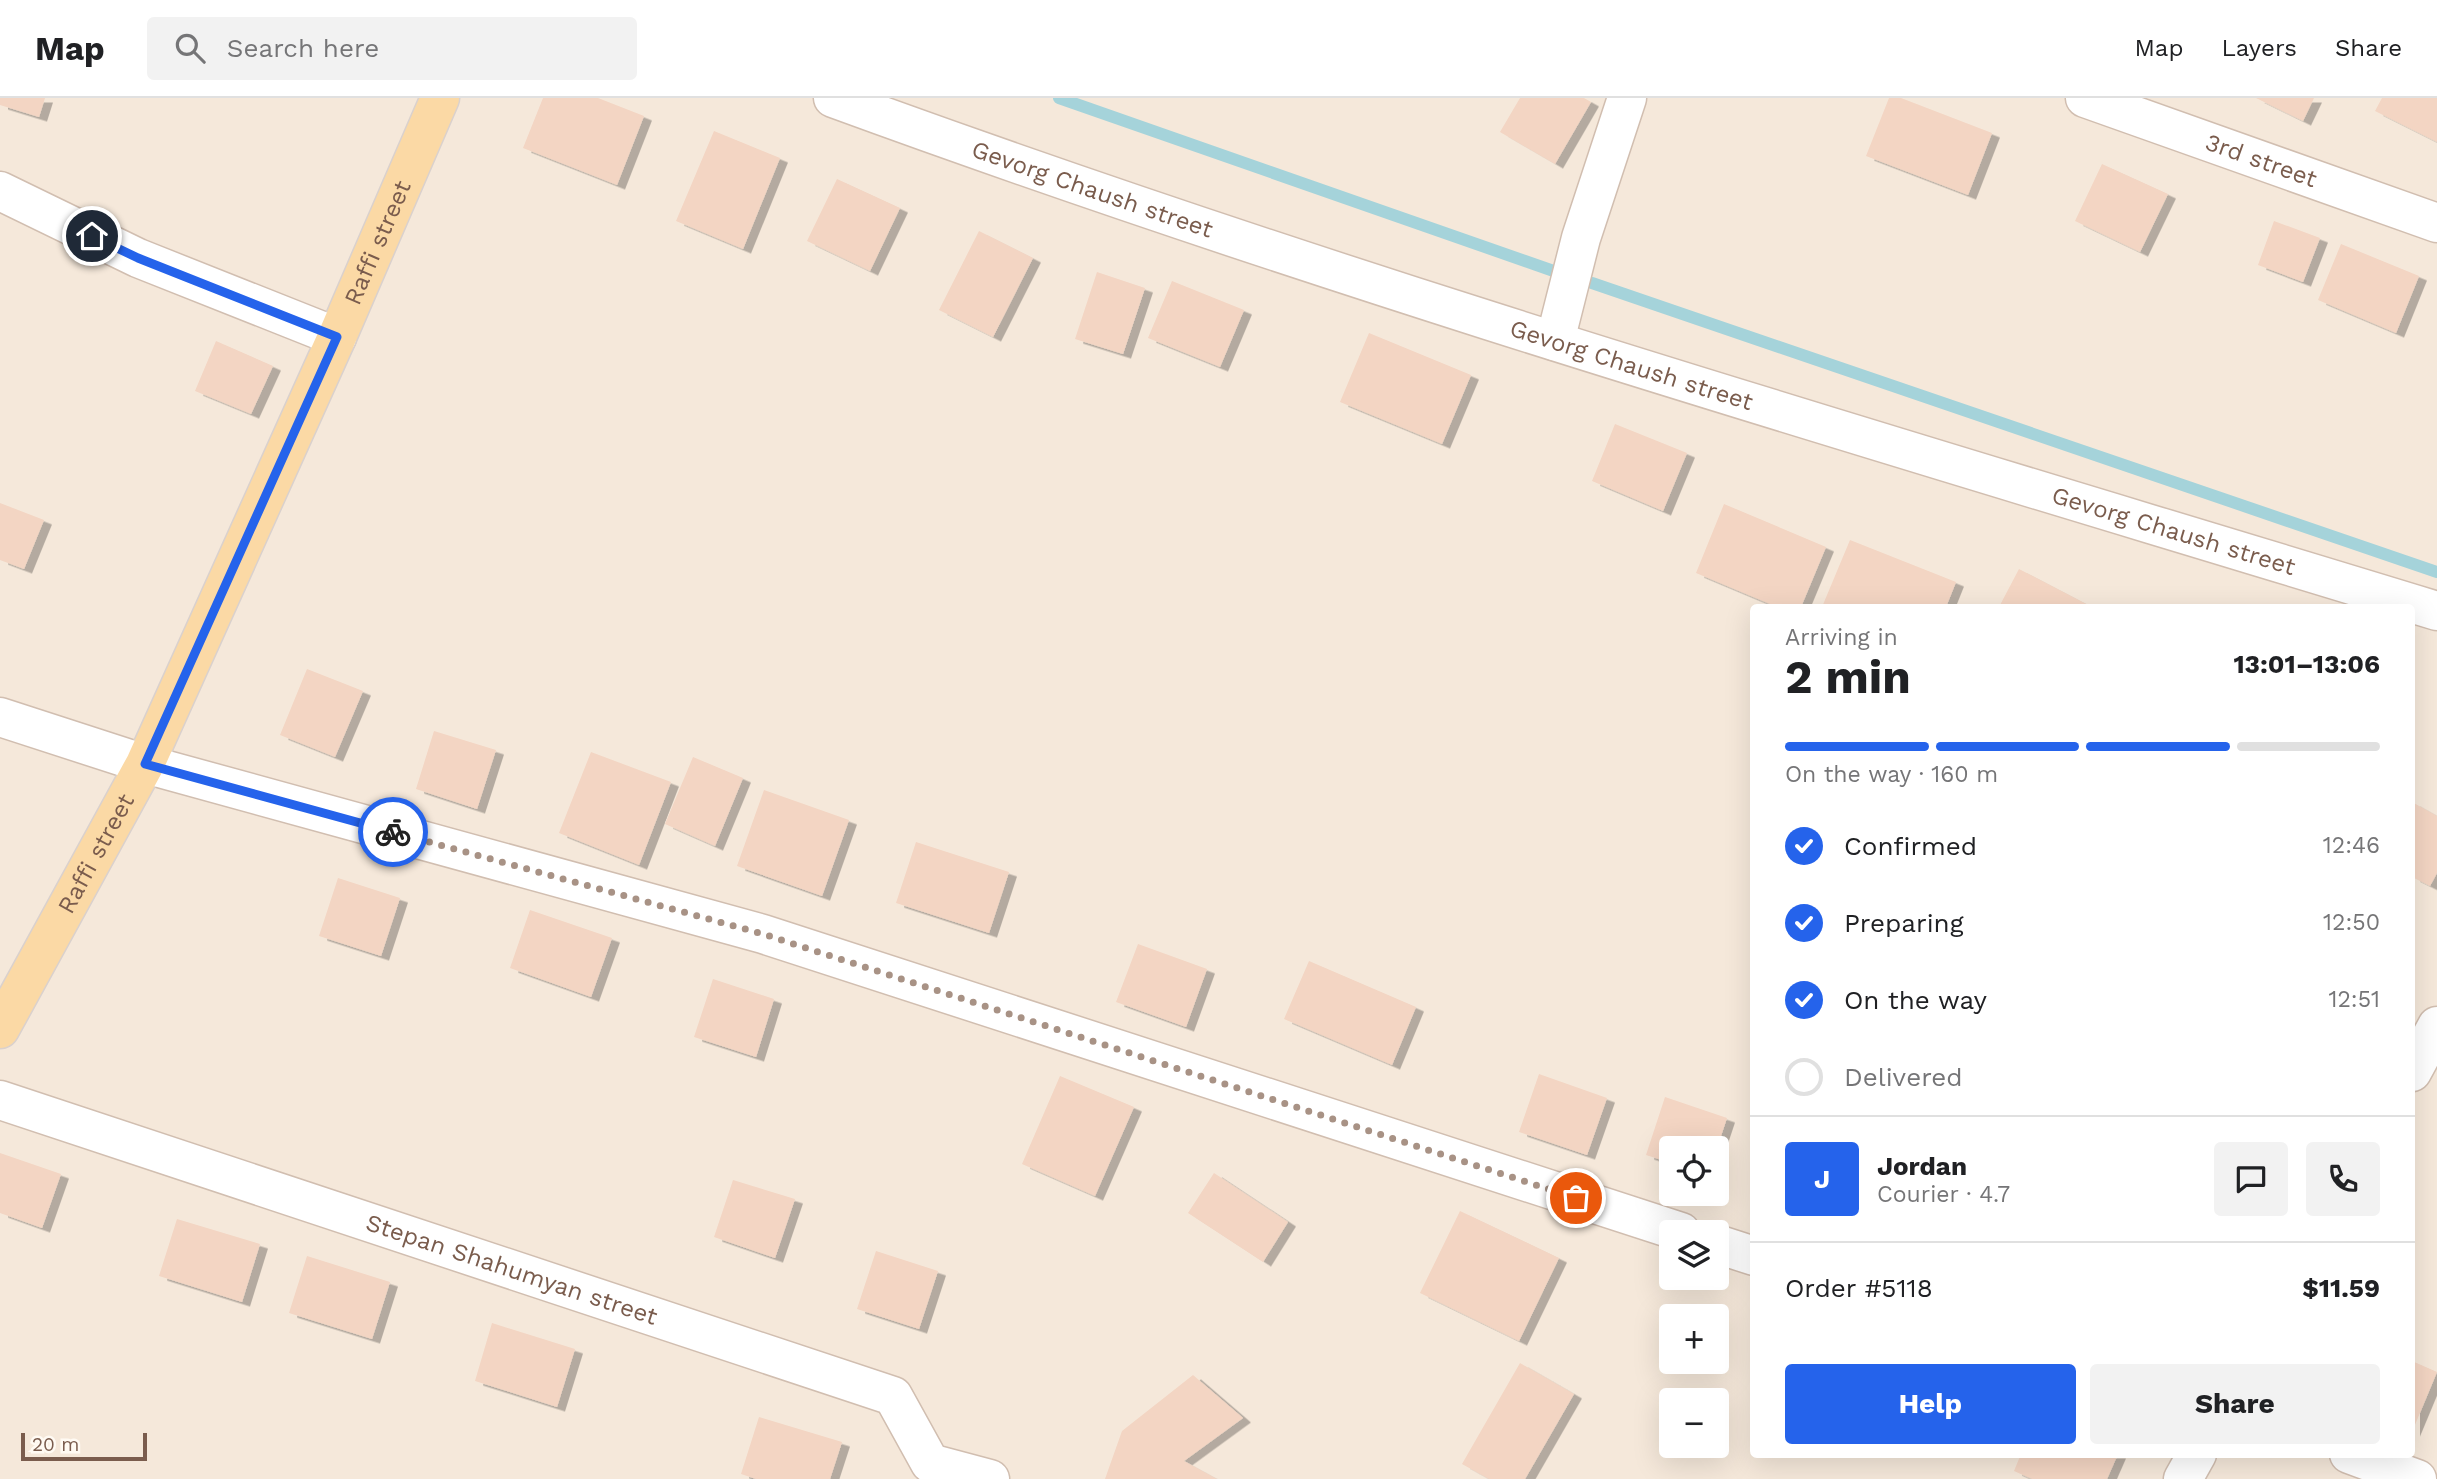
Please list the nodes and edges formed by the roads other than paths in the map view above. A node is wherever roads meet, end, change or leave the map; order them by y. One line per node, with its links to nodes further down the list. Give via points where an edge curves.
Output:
1 (440, 98): 7 (main road, Raffi street)
2 (833, 98): 8 (street, Gevorg Chaush street, via 1037,173)
3 (1627, 98): 8 (street, via 1581,238)
4 (2085, 98): 6 (street, 3rd street)
5 (0, 191): 7 (street, via 138,258)
6 (2437, 223)
7 (337, 337): 13 (main road, Raffi street)
8 (1555, 341): 9 (street, Gevorg Chaush street)
9 (2414, 604)
10 (2415, 604): 11 (street, Gevorg Chaush street)
11 (2437, 611)
12 (0, 717): 13 (street)
13 (145, 764): 15 (main road, Raffi street); 18 (street, via 763,934)
14 (2437, 1026): 16 (street)
15 (0, 1029)
16 (2415, 1066)
17 (0, 1100): 23 (street, Stepan Shahumyan street, via 893,1396)
18 (1659, 1225)
19 (1729, 1248): 20 (street)
20 (1750, 1255)
21 (2195, 1458): 25 (street)
22 (2361, 1458): 26 (street)
23 (924, 1471): 24 (street, Stepan Shahumyan street)
24 (990, 1479)
25 (2183, 1479)
26 (2417, 1479)

